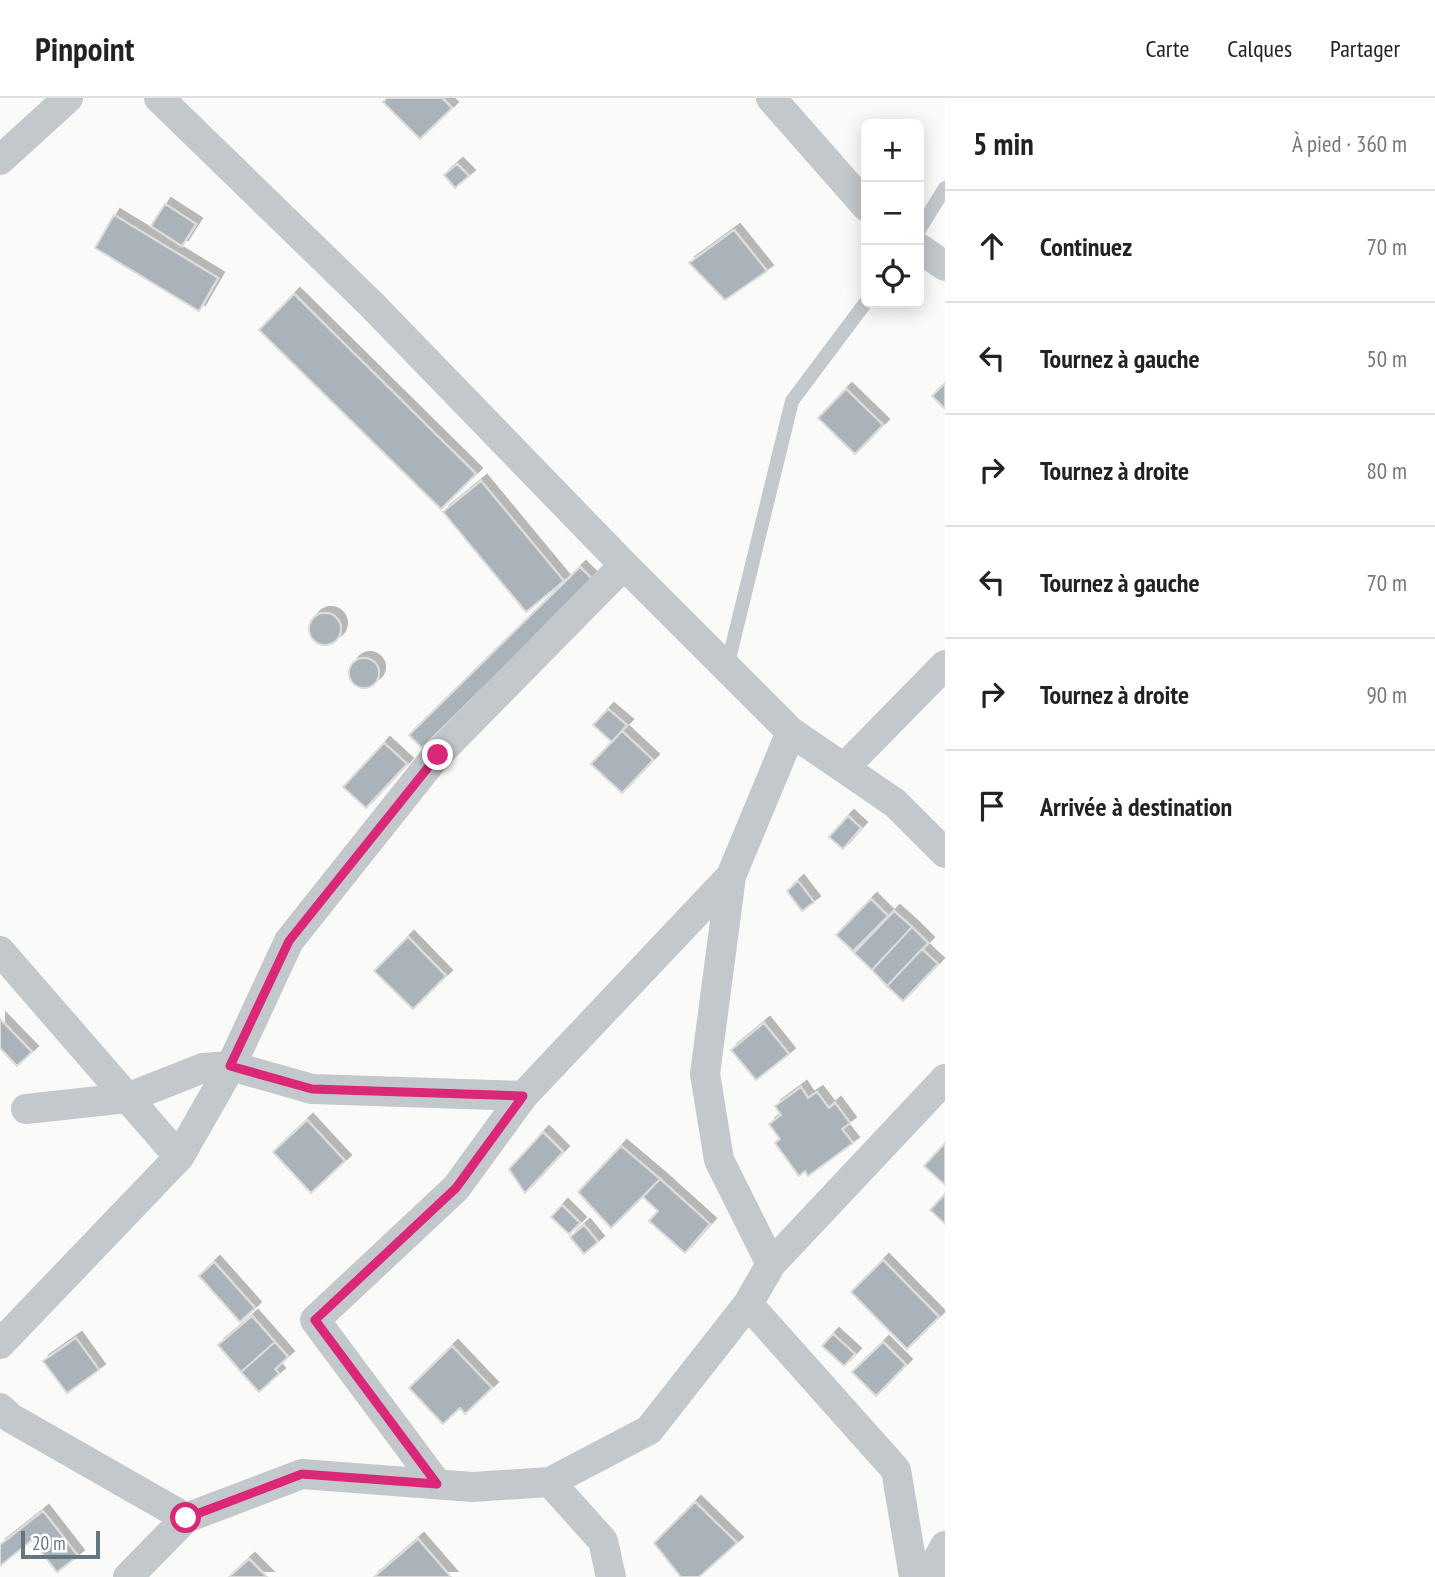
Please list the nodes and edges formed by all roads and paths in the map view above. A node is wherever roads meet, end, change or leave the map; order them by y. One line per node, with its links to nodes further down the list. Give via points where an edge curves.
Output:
1 (68, 98): 4 (street)
2 (771, 98): 6 (street)
3 (169, 101): 11 (street)
4 (0, 160)
5 (945, 188): 7 (lane)
6 (861, 200)
7 (924, 222)
8 (924, 251): 9 (street)
9 (945, 266)
10 (862, 308): 13 (lane, via 792,401)
11 (624, 565): 13 (street); 19 (street, via 438,755 289,941)
12 (945, 665): 15 (street)
13 (726, 668): 14 (street)
14 (791, 732): 15 (street); 17 (street)
15 (844, 768): 16 (street, via 895,803)
16 (945, 853)
17 (731, 876): 21 (street); 25 (street, via 705,1074 719,1160)
18 (0, 951): 22 (street)
19 (230, 1066): 21 (street, via 312,1089); 22 (street, via 204,1068); 24 (street)
20 (945, 1079): 25 (street)
21 (523, 1096): 30 (street, via 456,1188 315,1320)
22 (127, 1098): 23 (street); 24 (street)
23 (26, 1109)
24 (179, 1157): 27 (street)
25 (771, 1264): 26 (street)
26 (748, 1304): 29 (street, via 649,1430); 35 (street, via 896,1470)
27 (0, 1344)
28 (0, 1408): 31 (street)
29 (550, 1482): 30 (street, via 472,1487); 34 (street, via 603,1541)
30 (437, 1484): 31 (street, via 302,1474)
31 (186, 1518): 33 (street)
32 (945, 1546): 36 (street)
33 (128, 1577)
34 (611, 1577)
35 (914, 1577)
36 (928, 1577)

